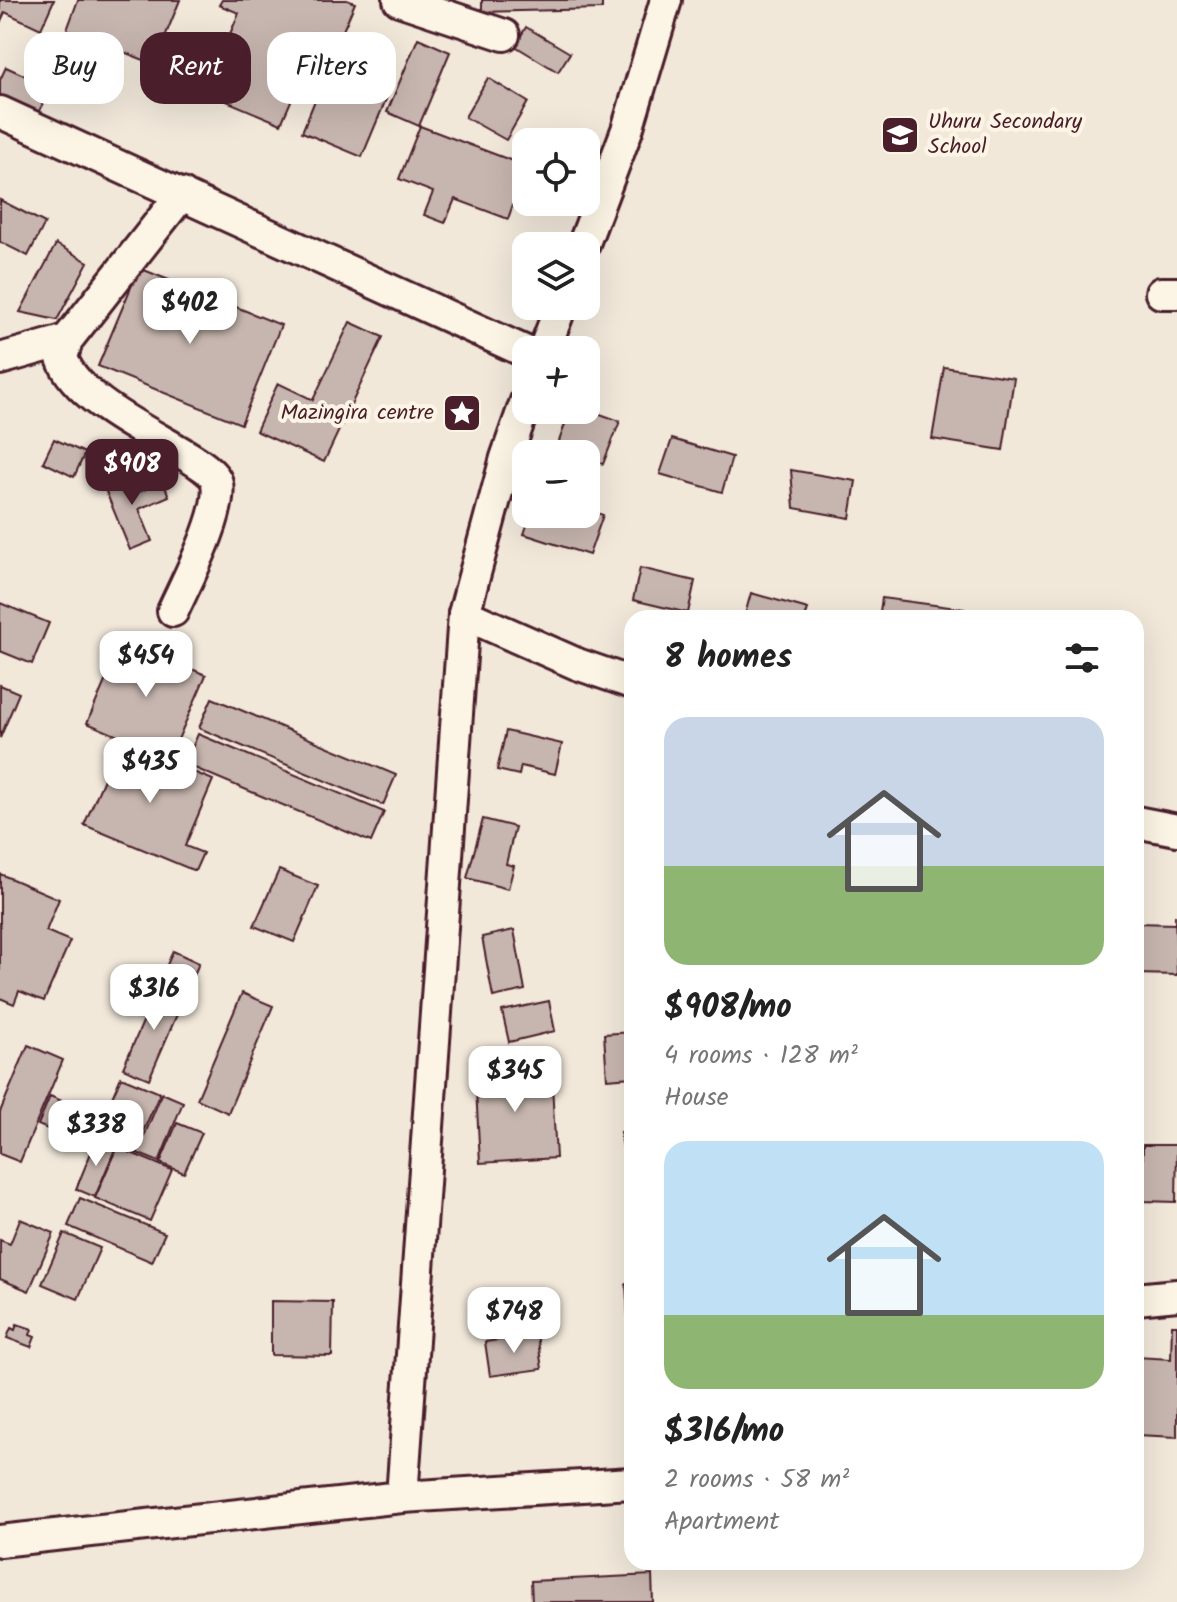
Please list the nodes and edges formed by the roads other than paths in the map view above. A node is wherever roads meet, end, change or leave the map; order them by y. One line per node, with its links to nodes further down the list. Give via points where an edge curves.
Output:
1 (399, 0): 3 (street)
2 (666, 0): 6 (street, via 627,130)
3 (504, 35)
4 (0, 112): 5 (street)
5 (182, 194): 7 (street); 8 (street)
6 (588, 232)
7 (67, 340): 9 (street); 11 (street, via 62,358 76,384 215,477 218,495 211,523)
8 (512, 346)
9 (0, 359)
10 (518, 424): 12 (street)
11 (173, 611)
12 (464, 614): 13 (street); 19 (street)
13 (624, 680)
14 (1144, 824): 15 (street)
15 (1177, 830)
16 (1177, 1295): 17 (street)
17 (1144, 1298)
18 (624, 1483): 19 (street)
19 (402, 1497): 20 (street)
20 (0, 1541)

